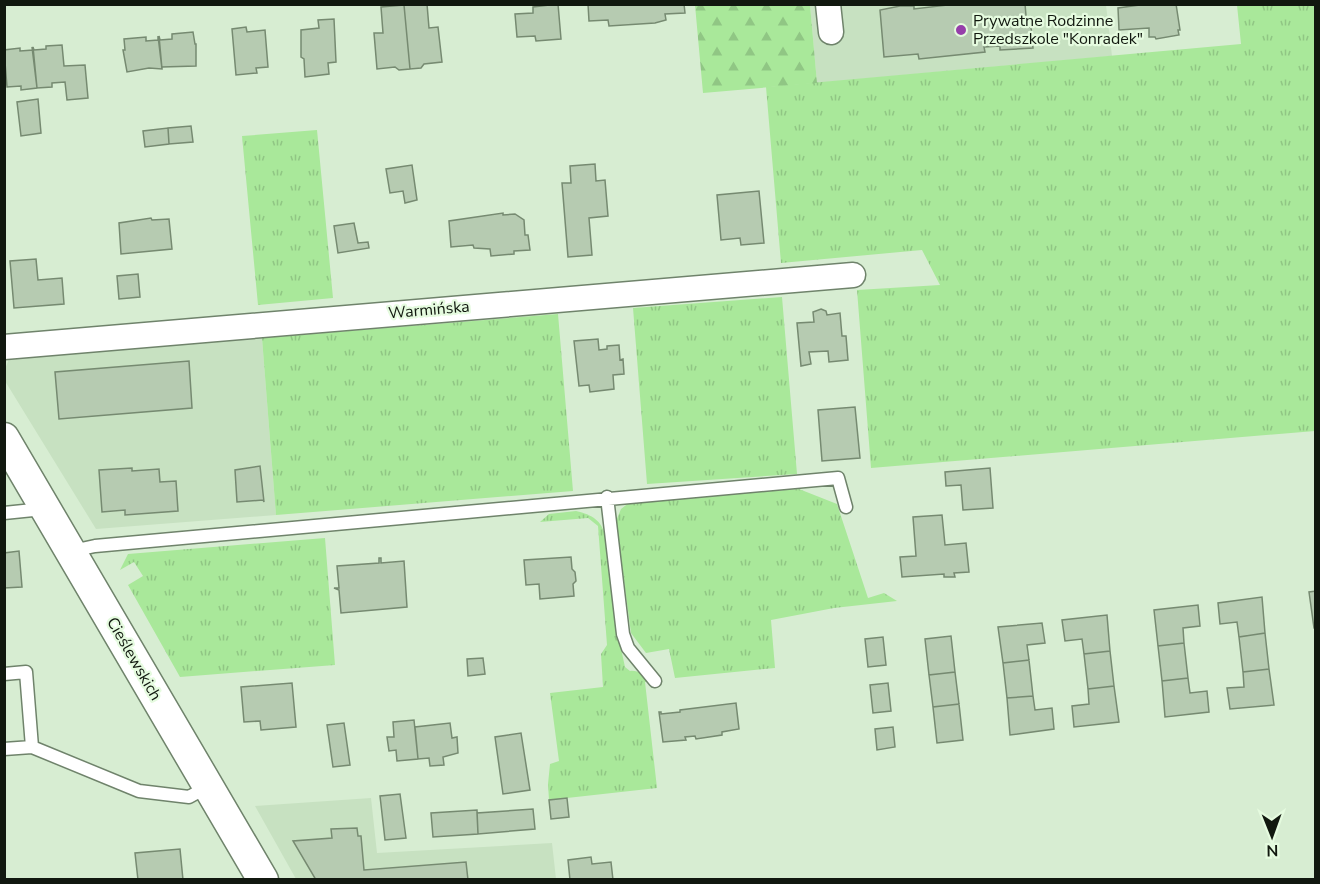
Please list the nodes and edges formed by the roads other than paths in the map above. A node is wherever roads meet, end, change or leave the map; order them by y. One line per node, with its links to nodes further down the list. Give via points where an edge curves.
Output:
1 (828, 4): 2 (street)
2 (831, 32)
3 (853, 275): 4 (street, Warmińska)
4 (4, 347)
5 (4, 438): 8 (street, Cieślewskich)
6 (607, 497): 7 (lane, via 838,478); 10 (lane); 12 (lane, via 623,634 628,648)
7 (846, 507)
8 (47, 508): 9 (lane); 10 (street, Cieślewskich)
9 (4, 513)
10 (72, 551): 15 (street, Cieślewskich)
11 (4, 674): 13 (lane, via 26,672)
12 (654, 681)
13 (32, 747): 14 (lane); 15 (lane, via 139,791 189,797)
14 (4, 749)
15 (208, 786): 16 (street, Cieślewskich)
16 (263, 879)

